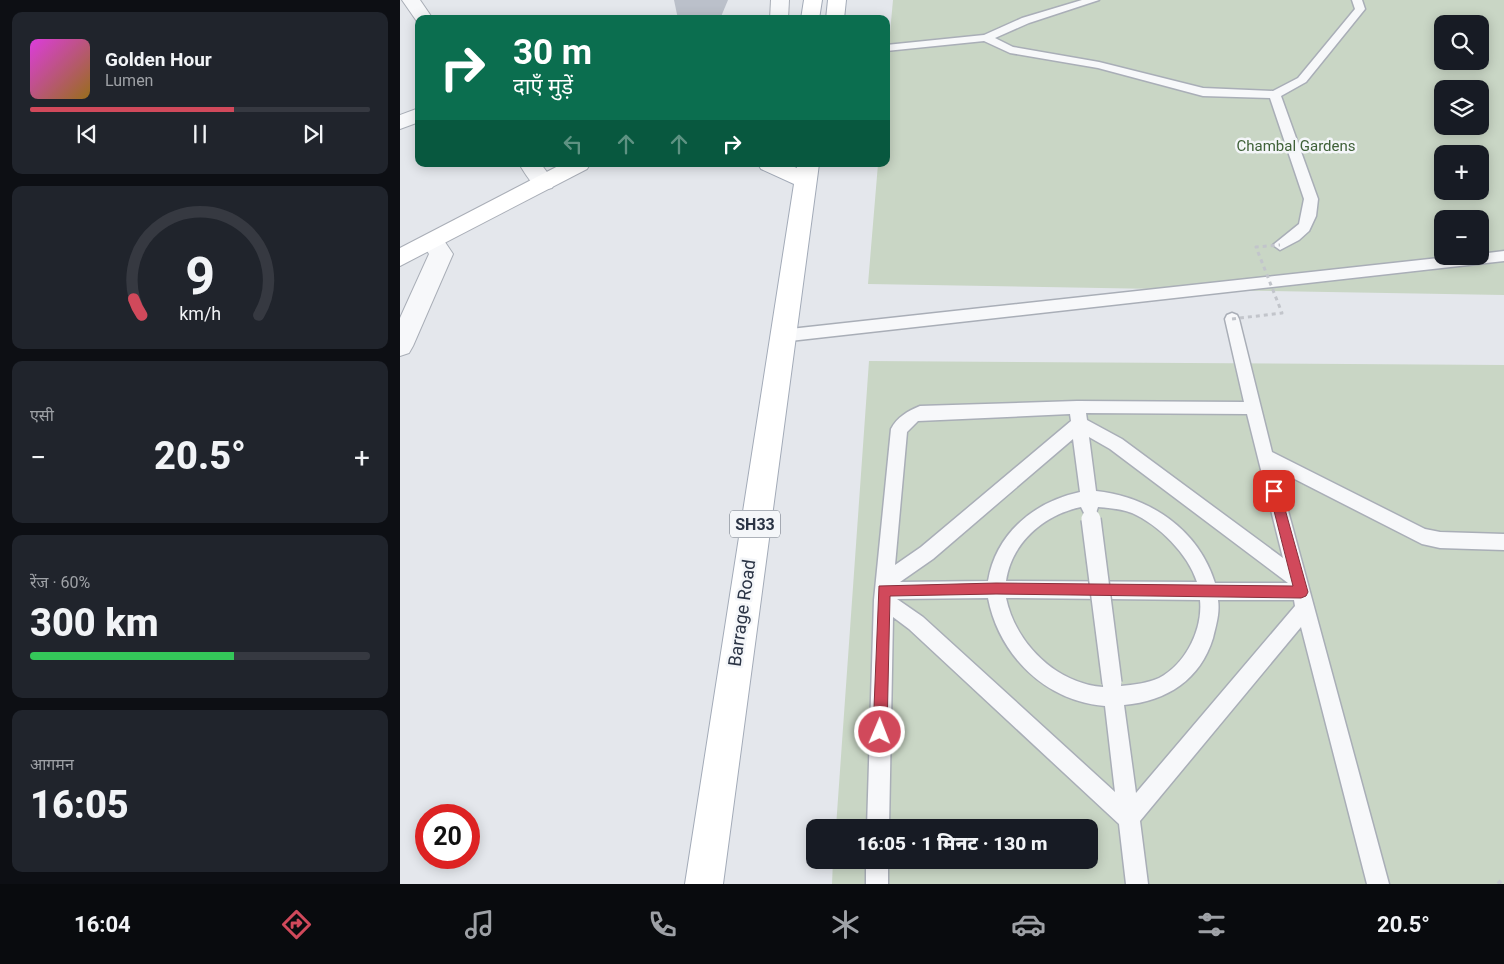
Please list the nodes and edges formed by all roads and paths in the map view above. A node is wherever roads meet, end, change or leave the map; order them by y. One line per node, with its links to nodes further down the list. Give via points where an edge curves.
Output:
1 (411, 0): 7 (street)
2 (780, 0): 8 (street)
3 (813, 0): 9 (main road)
4 (838, 0): 10 (main road)
5 (1094, 0): 11 (lane, via 1035,15)
6 (1357, 0): 13 (lane, via 1360,8 1302,80)
7 (421, 15)
8 (779, 15)
9 (811, 15)
10 (836, 15)
11 (986, 38): 12 (lane); 13 (lane, via 1010,50 1099,65 1203,92)
12 (890, 48)
13 (1275, 95): 22 (lane, via 1311,199 1311,215 1304,230)
14 (415, 116): 15 (street)
15 (400, 123)
16 (532, 167): 20 (street)
17 (573, 167): 20 (main road)
18 (783, 167): 19 (main road)
19 (807, 172): 26 (main road, Barrage Road / SH33)
20 (544, 183): 21 (main road)
21 (433, 242): 24 (main road); 27 (street, via 442,254)
22 (1280, 245): 25 (path, bridge, via 1256,248 1282,313)
23 (1504, 256): 26 (lane)
24 (400, 258)
25 (1232, 319): 28 (lane)
26 (781, 336): 42 (main road, Barrage Road / SH33)
27 (400, 346)
28 (1253, 408): 29 (lane); 30 (lane)
29 (1078, 415): 31 (lane); 34 (lane); 34 (lane, via 920,413 904,421 899,429); 36 (lane)
30 (1265, 456): 32 (lane, via 1422,536 1440,540); 36 (lane)
31 (1088, 498): 33 (lane, via 1068,501 1046,511 1024,527 1011,542); 35 (lane, via 1121,502 1142,509 1161,521 1180,538 1194,557); 37 (lane, bridge)
32 (1504, 542)
33 (996, 588): 34 (lane); 35 (lane); 37 (lane, via 1010,635 1028,662 1052,682 1072,691)
34 (884, 591): 38 (lane); 39 (lane)
35 (1208, 591): 36 (lane); 37 (lane, via 1210,615 1203,640 1183,673 1150,691)
36 (1301, 593): 38 (lane); 45 (lane)
37 (1113, 691): 38 (lane)
38 (1128, 818): 44 (lane)
39 (878, 819)
40 (877, 869): 43 (lane)
41 (1504, 878): 46 (path)
42 (704, 884)
43 (877, 884)
44 (1136, 884)
45 (1378, 884)
46 (1498, 884)

